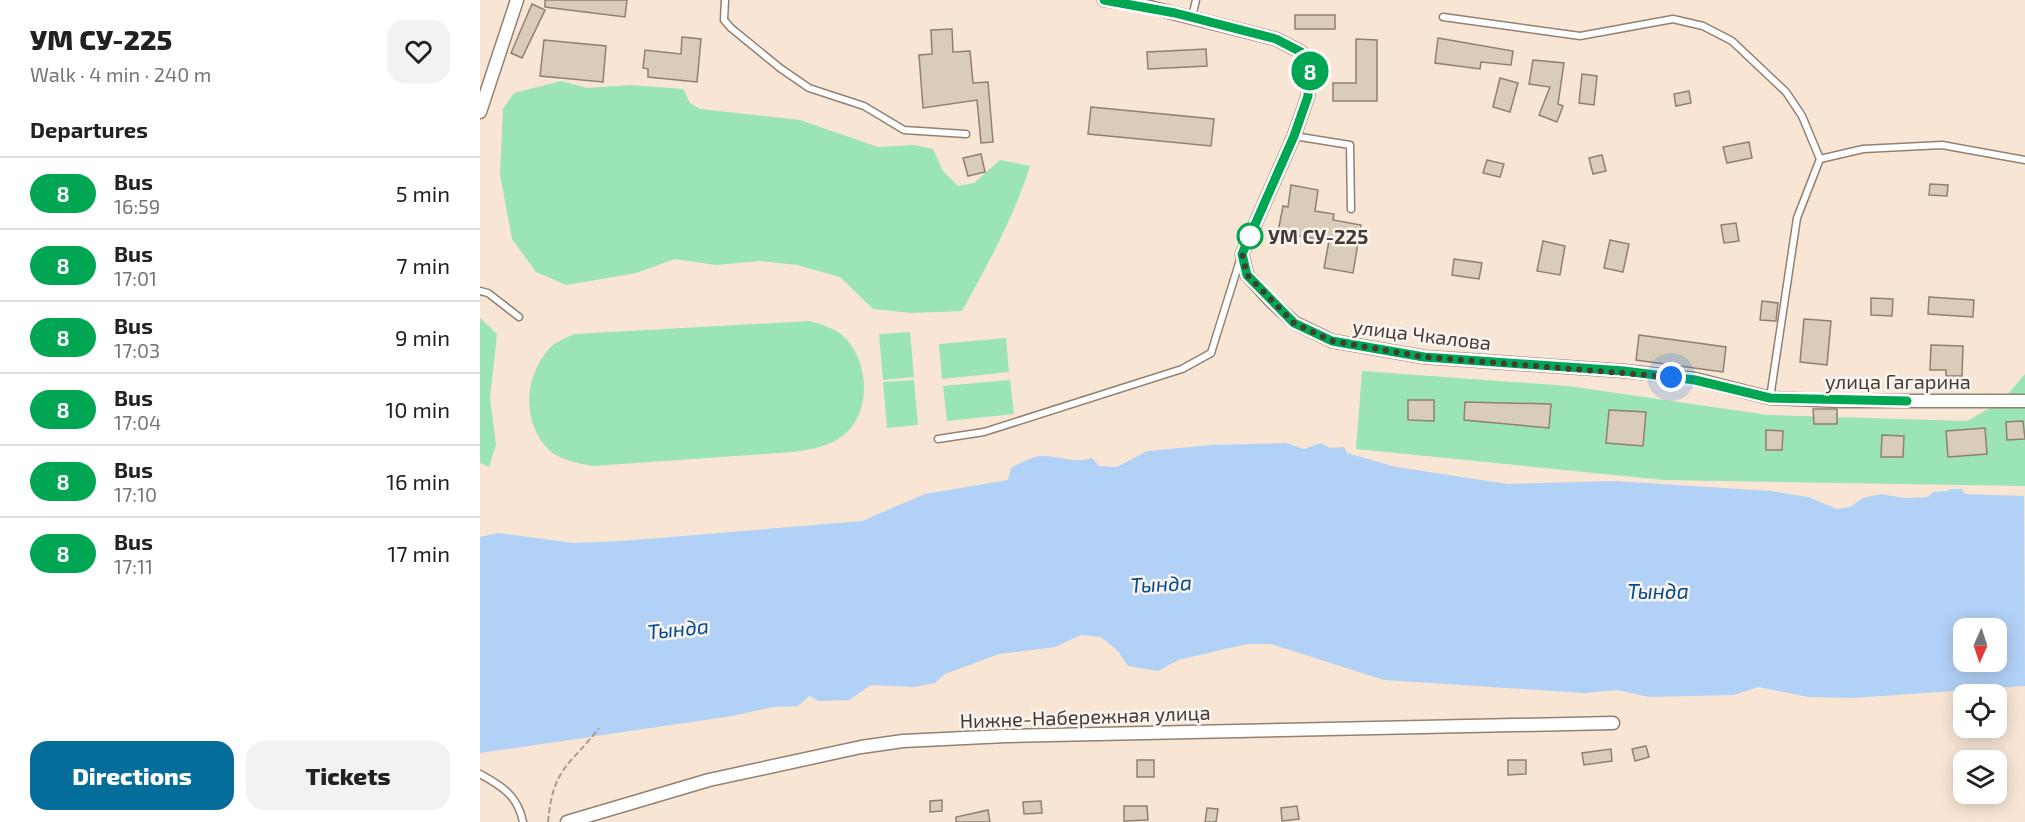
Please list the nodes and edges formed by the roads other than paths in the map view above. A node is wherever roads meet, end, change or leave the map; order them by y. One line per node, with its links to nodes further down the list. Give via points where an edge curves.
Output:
1 (517, 0): 7 (street)
2 (725, 0): 8 (lane, via 724,20 731,28 809,88 864,106 904,130)
3 (1104, 0): 5 (street)
4 (1196, 0): 5 (lane)
5 (1192, 17): 9 (street, via 1276,39 1301,52 1309,63 1311,79)
6 (1443, 17): 10 (lane, via 1580,36 1673,19 1703,26 1732,41 1786,92 1802,116)
7 (480, 112)
8 (966, 134)
9 (1294, 136): 12 (lane, via 1350,145); 13 (street)
10 (1820, 159): 11 (lane, via 1863,149 1942,145); 16 (lane, via 1797,218)
11 (2025, 160)
12 (1351, 209)
13 (1242, 254): 16 (street, улица Чкалова, via 1247,275 1270,301 1294,323 1332,341 1434,358 1624,371 1695,380); 18 (lane, via 1210,353 1182,369 984,432)
14 (480, 291): 15 (lane)
15 (519, 317)
16 (1770, 398): 17 (street, улица Гагарина)
17 (2025, 401)
18 (938, 439)
19 (1613, 723): 22 (street, Нижне-Набережная улица, via 903,741 708,780)
20 (480, 774): 21 (lane, via 505,788 515,799)
21 (523, 822)
22 (567, 822)

